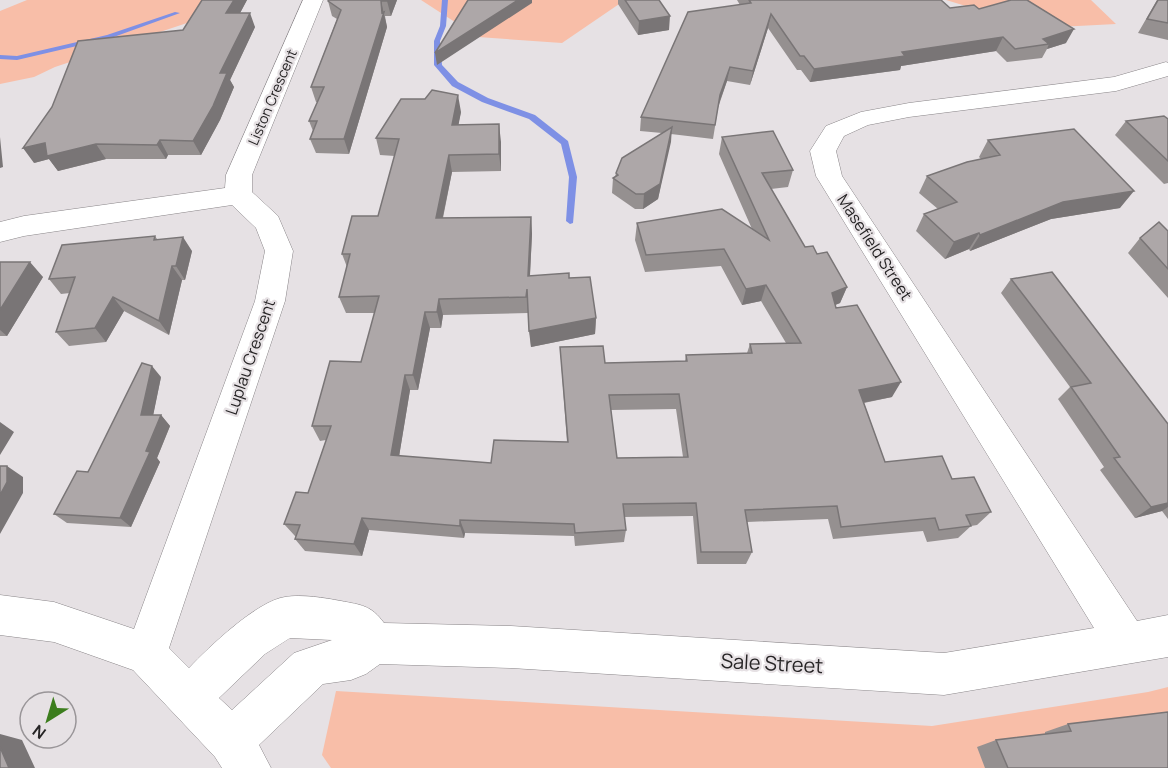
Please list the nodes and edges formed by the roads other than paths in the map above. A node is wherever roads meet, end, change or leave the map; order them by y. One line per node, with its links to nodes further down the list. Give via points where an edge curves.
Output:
1 (313, 0): 3 (street, Liston Crescent, via 239,175)
2 (1166, 69): 8 (street, Masefield Street, via 1116,84 861,119 835,131 823,151 829,176)
3 (238, 195): 4 (street); 9 (street, Luplau Crescent, via 268,223 279,251 270,301)
4 (0, 232)
5 (0, 615): 9 (street, via 54,622)
6 (1168, 636): 8 (street, Sale Street)
7 (374, 643): 8 (street, Sale Street, via 523,648 945,674); 10 (street, via 361,625 285,617 250,639); 11 (street, via 351,659 309,668)
8 (1128, 644)
9 (146, 654): 10 (street)
10 (190, 697): 11 (street)
11 (239, 754)

